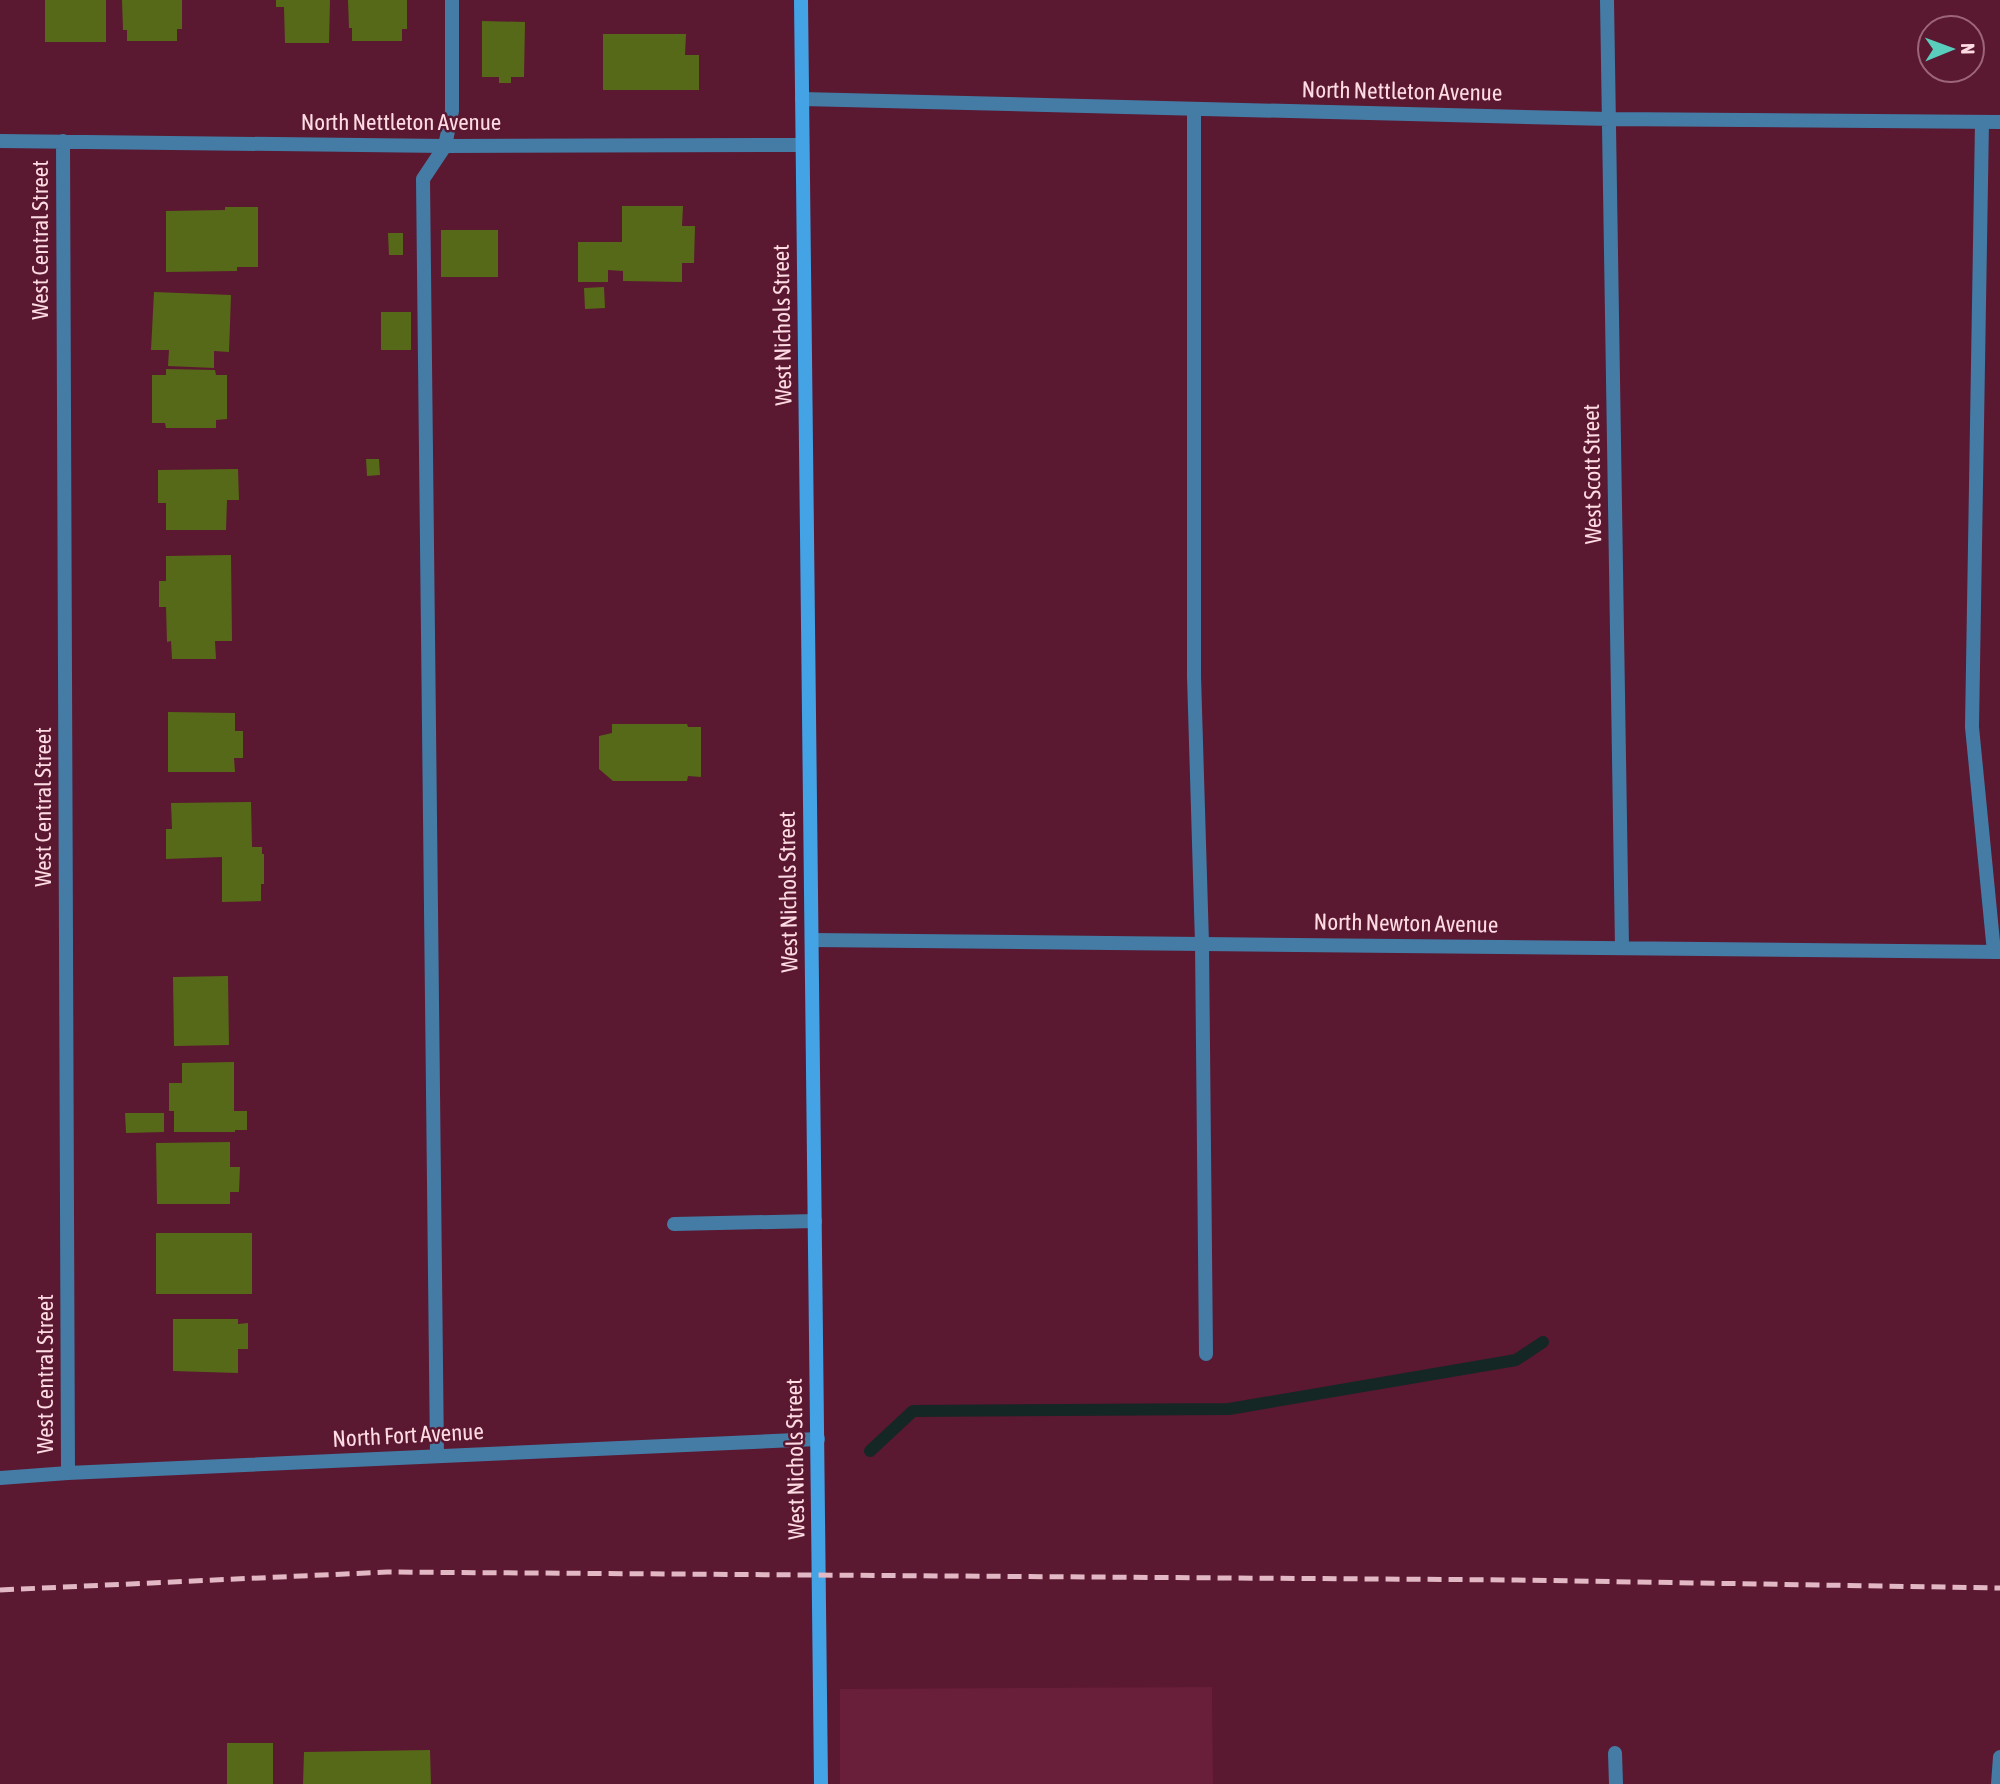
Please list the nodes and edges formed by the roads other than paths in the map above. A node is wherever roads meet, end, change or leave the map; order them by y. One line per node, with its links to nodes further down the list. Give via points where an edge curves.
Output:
1 (452, 0): 12 (street, via 452,111)
2 (801, 0): 4 (street, West Nichols Street)
3 (1607, 0): 6 (street, West Scott Street)
4 (802, 99): 5 (street, North Nettleton Avenue); 11 (street, West Nichols Street)
5 (1194, 109): 6 (street, North Nettleton Avenue); 14 (street, via 1194,676)
6 (1609, 119): 7 (street, North Nettleton Avenue); 15 (street, West Scott Street)
7 (1982, 122): 8 (street, North Nettleton Avenue); 16 (street, via 1972,727)
8 (2000, 122)
9 (0, 141): 10 (street, North Nettleton Avenue)
10 (63, 141): 12 (street, North Nettleton Avenue); 22 (street, West Central Street)
11 (802, 145): 12 (street, North Nettleton Avenue); 13 (street, West Nichols Street)
12 (445, 146): 21 (street, via 423,179)
13 (811, 940): 14 (street, North Newton Avenue); 17 (street, West Nichols Street)
14 (1202, 943): 15 (street, North Newton Avenue); 19 (street)
15 (1622, 947): 16 (street, North Newton Avenue)
16 (1997, 952)
17 (815, 1221): 18 (street); 20 (street, West Nichols Street)
18 (674, 1224)
19 (1206, 1354)
20 (818, 1440): 21 (street, North Fort Avenue); 26 (street, West Nichols Street)
21 (438, 1456): 22 (street, North Fort Avenue)
22 (68, 1473): 23 (street, North Fort Avenue)
23 (0, 1478)
24 (1615, 1753): 27 (street)
25 (2000, 1758): 28 (street)
26 (821, 1784)
27 (1616, 1784)
28 (1998, 1784)

